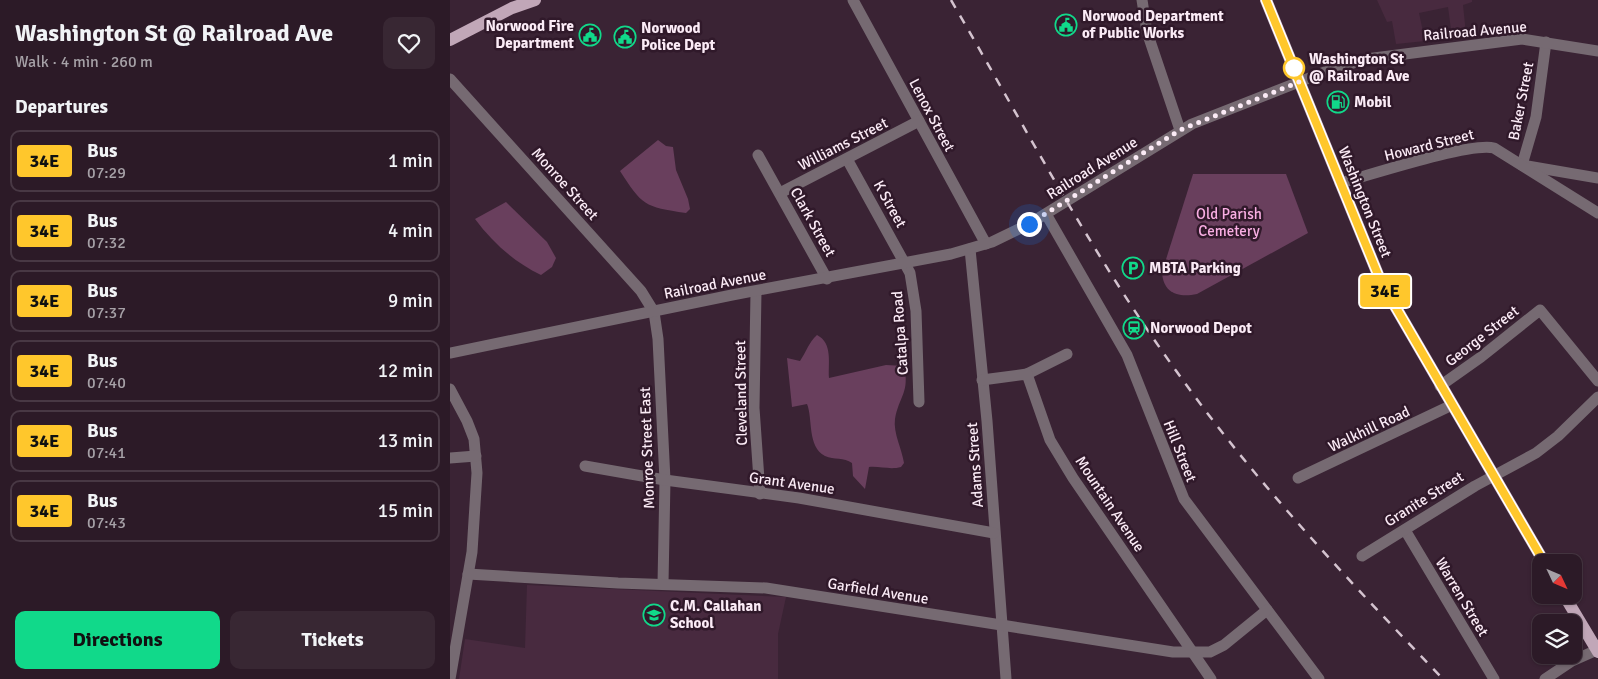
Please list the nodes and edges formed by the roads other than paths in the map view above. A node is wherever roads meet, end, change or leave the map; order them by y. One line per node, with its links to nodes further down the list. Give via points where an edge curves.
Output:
1 (536, 0): 5 (main road, via 512,8)
2 (853, 0): 10 (street, Lenox Street)
3 (1142, 0): 11 (street, via 1148,37)
4 (1266, 0): 9 (main road, Washington Street)
5 (450, 40)
6 (1546, 42): 7 (street, Railroad Avenue); 9 (street, Railroad Avenue, via 1522,39 1399,53 1366,59); 14 (street, Baker Street, via 1536,117)
7 (1598, 51)
8 (450, 79): 25 (street, Monroe Street, via 634,284)
9 (1299, 82): 11 (street, Railroad Avenue); 16 (main road, Washington Street)
10 (919, 122): 13 (street, Williams Street); 20 (street, Lenox Street)
11 (1180, 130): 19 (street, Railroad Avenue)
12 (758, 155): 17 (street, Clark Street)
13 (847, 159): 17 (street, Williams Street); 22 (street, K Street)
14 (1522, 165): 15 (street); 16 (street, Howard Street, via 1486,146); 18 (street, Howard Street)
15 (1598, 178)
16 (1340, 183): 31 (main road, Washington Street, via 1381,282)
17 (780, 193): 23 (street, Clark Street)
18 (1598, 213)
19 (1046, 214): 20 (street, Railroad Avenue); 50 (street, Hill Street, via 1127,355 1184,499)
20 (986, 244): 21 (street, Railroad Avenue)
21 (970, 249): 22 (street, Railroad Avenue); 29 (street, Adams Street)
22 (906, 264): 23 (street, Railroad Avenue); 34 (street, Catalpa Road, via 916,311)
23 (827, 278): 24 (street, Railroad Avenue)
24 (756, 292): 25 (street, Railroad Avenue); 42 (street, Cleveland Street, via 754,408)
25 (654, 312): 26 (street, Railroad Avenue); 41 (street, Monroe Street East)
26 (450, 353)
27 (1067, 354): 28 (street)
28 (1027, 374): 29 (street); 53 (street, Mountain Avenue, via 1050,440)
29 (982, 380): 44 (street, Adams Street)
30 (1598, 381): 31 (street, George Street, via 1540,310)
31 (1440, 386): 35 (main road, Washington Street)
32 (450, 389): 36 (street, via 467,421)
33 (1598, 397): 39 (street, Granite Street, via 1546,445)
34 (919, 402)
35 (1452, 406): 39 (main road, Washington Street); 40 (street, Walkhill Road)
36 (476, 456): 37 (street); 47 (street, via 475,511)
37 (450, 458)
38 (585, 466): 41 (street, Grant Avenue)
39 (1493, 476): 43 (street, Granite Street); 45 (main road, Washington Street)
40 (1298, 478)
41 (665, 480): 42 (street, Grant Avenue); 48 (street, Monroe Street East)
42 (760, 494): 44 (street, Grant Avenue, via 828,503)
43 (1404, 530): 46 (street, Granite Street); 58 (street, Warren Street)
44 (994, 534): 51 (street, Adams Street)
45 (1539, 554)
46 (1362, 556)
47 (468, 574): 48 (street, Garfield Avenue); 54 (street)
48 (663, 584): 51 (street, Garfield Avenue, via 766,588)
49 (1569, 604): 52 (main road)
50 (1267, 610): 53 (street, Garfield Avenue, via 1224,644 1210,652); 57 (street, Hill Street)
51 (1003, 625): 53 (street, Garfield Avenue); 55 (street, Adams Street)
52 (1597, 651): 59 (street, via 1572,661)
53 (1194, 653): 56 (street, Mountain Avenue)
54 (450, 679)
55 (1006, 679)
56 (1211, 679)
57 (1319, 679)
58 (1494, 679)
59 (1545, 679)

